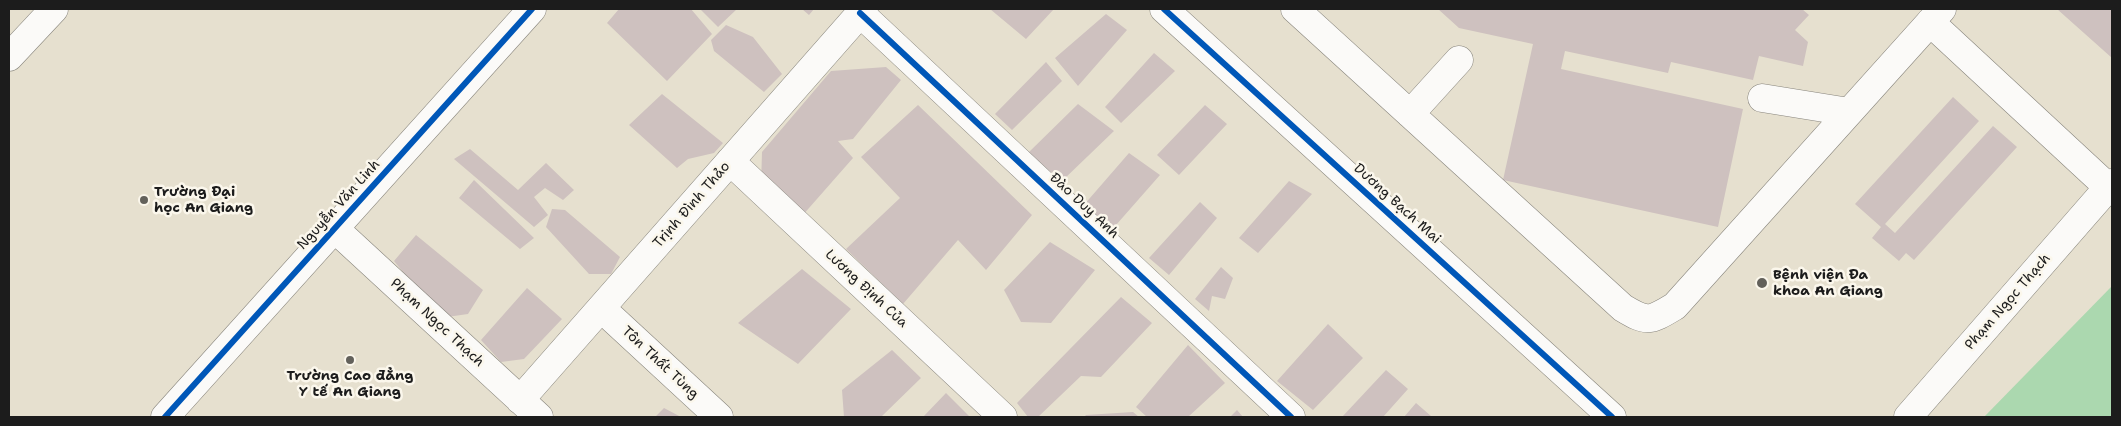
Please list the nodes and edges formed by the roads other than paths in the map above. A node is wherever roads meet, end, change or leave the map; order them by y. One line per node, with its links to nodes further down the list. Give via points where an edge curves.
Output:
1 (54, 9): 7 (street)
2 (532, 9): 14 (street, Nguyễn Văn Linh)
3 (1164, 9): 21 (street, Dương Bạch Mai)
4 (1295, 9): 11 (street)
5 (862, 11): 12 (street, Trịnh Đình Thảo); 20 (street, Đào Duy Anh)
6 (1936, 15): 10 (street); 13 (street)
7 (9, 57)
8 (1459, 60): 11 (street)
9 (1762, 98): 10 (street)
10 (1848, 112): 11 (street, via 1675,306 1656,317 1640,318 1623,308)
11 (1410, 114)
12 (730, 162): 15 (street, Trịnh Đình Thảo); 19 (street, Lương Định Của)
13 (2110, 186): 22 (street, Phạm Ngọc Thạch)
14 (335, 229): 16 (street, Phạm Ngọc Thạch); 17 (street, Nguyễn Văn Linh)
15 (601, 308): 16 (street, Trịnh Đình Thảo); 18 (street, Tôn Thất Tùng)
16 (529, 409)
17 (165, 417)
18 (719, 417)
19 (1003, 417)
20 (1291, 417)
21 (1612, 417)
22 (1908, 417)

